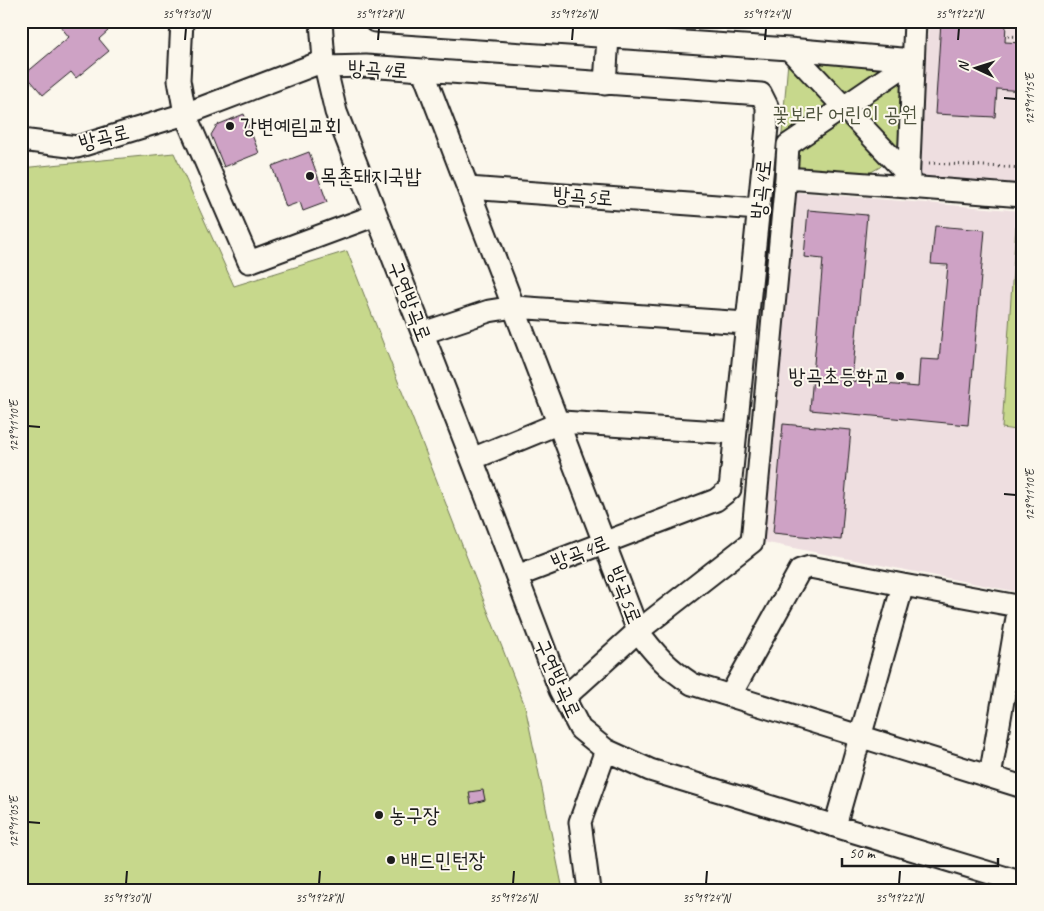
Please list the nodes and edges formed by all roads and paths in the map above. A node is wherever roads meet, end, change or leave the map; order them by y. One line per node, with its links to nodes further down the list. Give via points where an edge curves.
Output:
1 (182, 21): 14 (street, via 179,80)
2 (321, 21): 10 (street, 구연방곡로)
3 (376, 21): 6 (street)
4 (915, 21): 9 (street)
5 (1008, 36): 7 (path)
6 (608, 37): 8 (street); 12 (street)
7 (1023, 37)
8 (788, 49): 9 (street); 13 (street)
9 (913, 60): 13 (street); 17 (street)
10 (325, 64): 11 (street, 방곡4로); 14 (street, 방곡로); 22 (street, 구연방곡로, via 336,112)
11 (423, 71): 12 (street, 방곡4로); 19 (street, 방곡5로)
12 (605, 84): 21 (street, 방곡4로, via 761,94 767,106 767,127)
13 (844, 107): 17 (street); 18 (street, via 788,145)
14 (185, 114): 15 (street, 방곡로, via 77,147); 22 (street, via 249,262)
15 (21, 140)
16 (1023, 168): 17 (path)
17 (909, 175): 18 (street); 20 (street)
18 (786, 178): 33 (street, via 752,542)
19 (468, 188): 21 (street, 방곡5로); 23 (street, 방곡5로)
20 (1023, 196)
21 (758, 209): 24 (street, 방곡4로)
22 (376, 215): 25 (street, 구연방곡로)
23 (514, 307): 24 (street); 25 (street, via 489,311); 26 (street, 방곡5로)
24 (746, 323): 27 (street, 방곡4로)
25 (423, 334): 28 (street, 구연방곡로)
26 (558, 423): 27 (street); 28 (street); 29 (street, 방곡5로)
27 (735, 433): 29 (street, 방곡4로, via 730,489 716,500)
28 (472, 459): 30 (street, 구연방곡로)
29 (604, 542): 30 (street, 방곡4로); 33 (street, 방곡5로)
30 (517, 576): 35 (street, 구연방곡로)
31 (903, 585): 32 (street); 34 (street, via 810,567 800,570); 36 (street)
32 (1021, 607): 38 (street)
33 (638, 632): 34 (street, 방곡5로, via 672,671 692,684); 35 (street)
34 (730, 696): 36 (street, 방곡5로)
35 (564, 698): 37 (street, 구연방곡로, via 580,729)
36 (859, 737): 38 (street, 방곡5로); 40 (street)
37 (606, 750): 40 (street, 구연방곡로, via 650,770); 42 (street, via 580,822)
38 (990, 777): 39 (street, 방곡5로)
39 (1023, 787)
40 (835, 826): 41 (street, 구연방곡로)
41 (1023, 883)
42 (588, 890)

